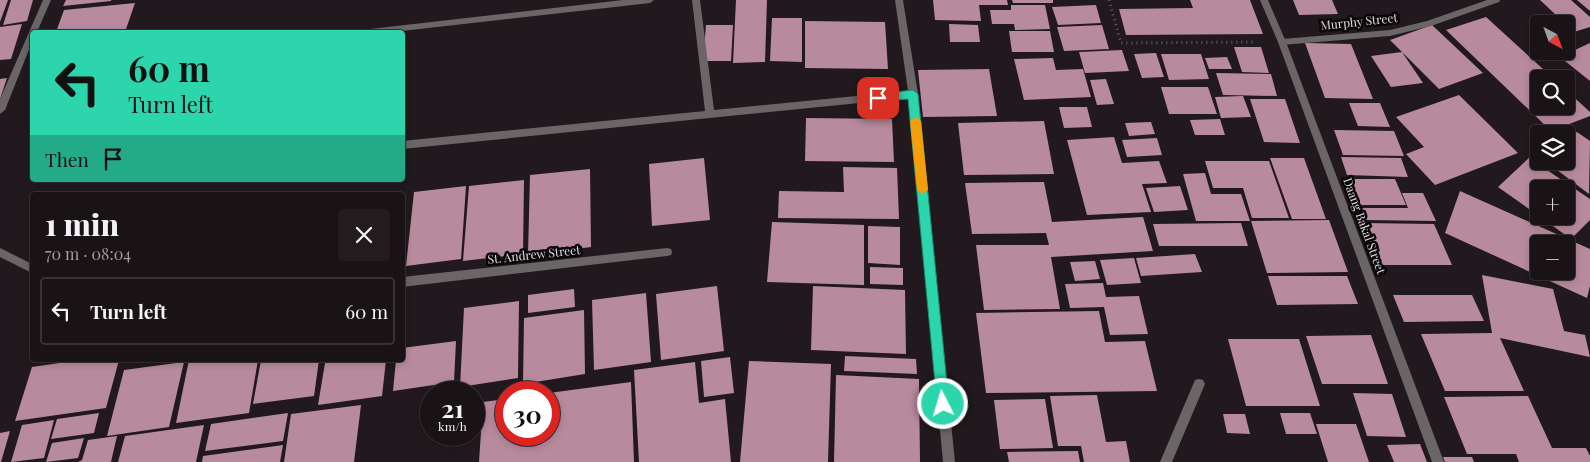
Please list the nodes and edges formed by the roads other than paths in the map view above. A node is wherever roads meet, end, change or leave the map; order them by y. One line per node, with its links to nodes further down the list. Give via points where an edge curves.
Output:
1 (47, 0): 7 (street)
2 (650, 0): 8 (street)
3 (696, 0): 13 (street)
4 (899, 0): 11 (street)
5 (1264, 0): 10 (street, Daang Bakal Street)
6 (1496, 0): 10 (street, Murphy Street, via 1428,24 1390,33)
7 (34, 30)
8 (388, 30)
9 (30, 40): 12 (street)
10 (1282, 42): 22 (street, Daang Bakal Street)
11 (913, 94): 13 (street); 20 (street)
12 (0, 110)
13 (710, 114): 14 (street)
14 (405, 145)
15 (0, 252): 17 (street)
16 (667, 252): 18 (street, St. Andrew Street)
17 (30, 268)
18 (405, 282)
19 (1199, 384): 21 (street)
20 (949, 462)
21 (1166, 462)
22 (1438, 462)

